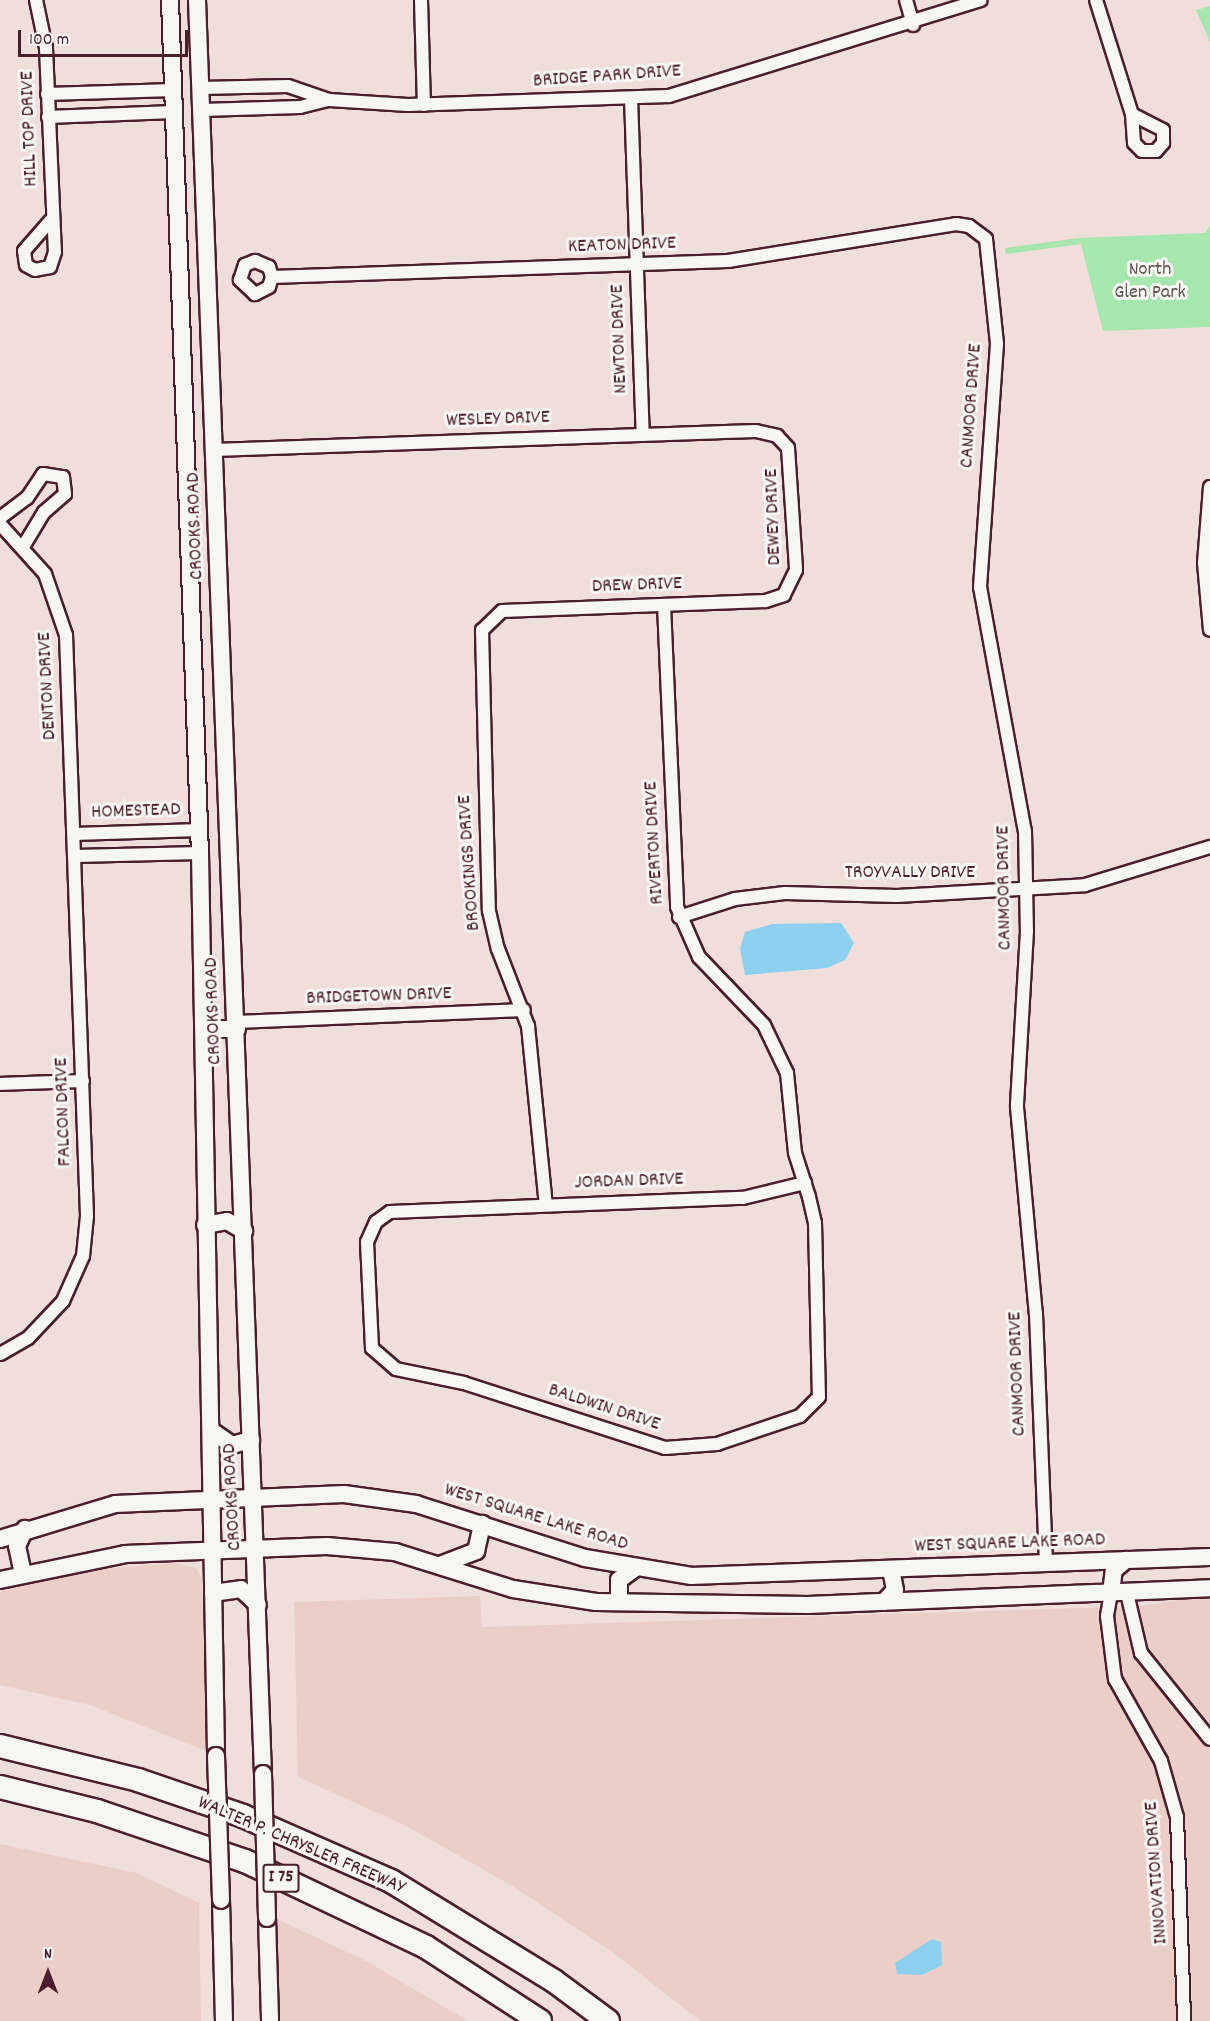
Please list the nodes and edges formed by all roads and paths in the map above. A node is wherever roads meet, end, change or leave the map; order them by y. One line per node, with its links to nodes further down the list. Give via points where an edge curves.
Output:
1 (36, 0): 11 (street, HILL TOP DRIVE, via 45,33)
2 (170, 0): 10 (main road, CROOKS ROAD)
3 (197, 0): 9 (main road, CROOKS ROAD)
4 (422, 0): 14 (street)
5 (906, 0): 8 (street)
6 (981, 0): 8 (street, BRIDGE PARK DRIVE)
7 (1096, 0): 17 (street)
8 (913, 25): 12 (street, BRIDGE PARK DRIVE, via 694,90)
9 (201, 88): 13 (street, BRIDGE PARK DRIVE, via 288,86); 15 (main road, CROOKS ROAD)
10 (173, 90): 11 (street); 16 (main road, CROOKS ROAD)
11 (48, 94): 18 (street, HILL TOP DRIVE)
12 (631, 98): 14 (street, BRIDGE PARK DRIVE); 21 (street, NEWTON DRIVE)
13 (329, 100): 14 (street, BRIDGE PARK DRIVE); 15 (street, BRIDGE PARK DRIVE, via 300,107)
14 (424, 105)
15 (202, 111): 26 (main road, CROOKS ROAD)
16 (173, 112): 18 (street); 25 (main road, CROOKS ROAD)
17 (1132, 114)
18 (48, 117): 19 (street, HILL TOP DRIVE)
19 (50, 221)
20 (969, 226): 21 (street, KEATON DRIVE, via 728,261); 41 (street, CANMOOR DRIVE, via 982,234 991,253 997,339 980,587 990,664 1023,810)
21 (637, 265): 22 (street, KEATON DRIVE); 23 (street, NEWTON DRIVE)
22 (272, 277)
23 (643, 435): 24 (street, WESLEY DRIVE, via 756,431); 26 (street, WESLEY DRIVE)
24 (782, 440): 31 (street, DEWEY DRIVE, via 792,462 795,534 796,577)
25 (186, 445): 26 (main road, via 196,456); 35 (main road, CROOKS ROAD)
26 (214, 452): 37 (main road, CROOKS ROAD)
27 (1210, 487): 34 (street, via 1204,562)
28 (0, 518): 30 (street, via 27,498 43,474 63,477 65,494 44,512)
29 (0, 524): 30 (street, DENTON DRIVE)
30 (24, 546): 36 (street, DENTON DRIVE, via 51,585 64,626)
31 (788, 592): 32 (street, DREW DRIVE, via 765,601)
32 (664, 605): 33 (street, DREW DRIVE, via 511,610); 42 (street, RIVERTON DRIVE)
33 (487, 620): 43 (street, BROOKINGS DRIVE, via 480,638 489,911 498,949)
34 (1210, 630)
35 (200, 830): 36 (street, HOMESTEAD); 37 (main road); 39 (main road, CROOKS ROAD)
36 (74, 834): 40 (street, FALCON DRIVE)
37 (227, 839): 45 (main road, CROOKS ROAD)
38 (1210, 847): 41 (street, TROYVALLY DRIVE, via 1117,879)
39 (200, 853): 40 (street); 44 (main road, CROOKS ROAD)
40 (75, 856): 46 (street, FALCON DRIVE)
41 (1027, 891): 42 (street, TROYVALLY DRIVE, via 897,896 785,893 735,899); 65 (street, CANMOOR DRIVE, via 1017,1107 1036,1314)
42 (679, 917): 48 (street, RIVERTON DRIVE, via 704,964 757,1016 776,1045 787,1073 793,1141)
43 (524, 1010): 45 (street, BRIDGETOWN DRIVE); 49 (street, BROOKINGS DRIVE)
44 (204, 1019): 45 (main road, via 219,1030); 50 (main road, CROOKS ROAD)
45 (236, 1025): 51 (main road, CROOKS ROAD)
46 (83, 1081): 47 (street); 52 (street, FALCON DRIVE, via 87,1216 81,1264 53,1315)
47 (0, 1084)
48 (805, 1184): 49 (street, JORDAN DRIVE, via 743,1198); 53 (street, BALDWIN DRIVE, via 816,1235 822,1383 815,1403 800,1416 717,1444 665,1448)
49 (546, 1205): 53 (street, JORDAN DRIVE, via 395,1211 376,1222 366,1248 370,1342)
50 (205, 1225): 51 (main road, via 227,1221); 54 (main road, CROOKS ROAD)
51 (244, 1231): 55 (main road, CROOKS ROAD)
52 (0, 1354)
53 (379, 1360)
54 (212, 1431): 55 (main road, via 232,1445); 57 (main road, CROOKS ROAD)
55 (252, 1440): 56 (main road, CROOKS ROAD)
56 (254, 1497): 57 (main road, WEST SQUARE LAKE ROAD); 58 (main road, WEST SQUARE LAKE ROAD, via 374,1496); 61 (main road, CROOKS ROAD)
57 (213, 1498): 59 (main road, WEST SQUARE LAKE ROAD, via 115,1504); 62 (main road, CROOKS ROAD)
58 (482, 1524): 66 (main road, via 476,1551); 67 (main road, WEST SQUARE LAKE ROAD)
59 (25, 1528): 60 (main road, WEST SQUARE LAKE ROAD); 69 (main road, via 17,1546)
60 (0, 1539)
61 (257, 1549): 62 (main road); 66 (main road, via 360,1547); 76 (main road, CROOKS ROAD)
62 (213, 1550): 69 (main road, via 103,1556); 72 (main road, CROOKS ROAD)
63 (1210, 1557): 64 (main road, WEST SQUARE LAKE ROAD)
64 (1126, 1560): 65 (main road, WEST SQUARE LAKE ROAD); 73 (main road, via 1114,1570)
65 (1046, 1563): 68 (main road, WEST SQUARE LAKE ROAD)
66 (439, 1565): 74 (main road, via 529,1593)
67 (634, 1569): 68 (main road, WEST SQUARE LAKE ROAD, via 721,1577); 74 (main road, via 619,1580)
68 (891, 1569): 75 (main road, via 895,1590)
69 (23, 1574): 70 (main road)
70 (0, 1580)
71 (1210, 1588): 73 (main road)
72 (213, 1593): 76 (main road, via 241,1589); 80 (main road, CROOKS ROAD, bridge)
73 (1119, 1593): 75 (main road); 77 (street, via 1141,1653); 84 (street, INNOVATION DRIVE, via 1108,1623 1115,1678 1161,1761 1177,1817)
74 (619, 1602): 75 (main road)
75 (884, 1602)
76 (258, 1605): 81 (main road, CROOKS ROAD, bridge)
77 (1210, 1739)
78 (0, 1746): 83 (highway, WALTER P. CHRYSLER FREEWAY / I 75, via 138,1780 233,1812 391,1881 554,1981)
79 (0, 1787): 82 (highway, WALTER P. CHRYSLER FREEWAY / I 75, via 97,1811 245,1861 426,1947)
80 (224, 2021)
81 (270, 2021)
82 (540, 2021)
83 (608, 2021)
84 (1184, 2021)

